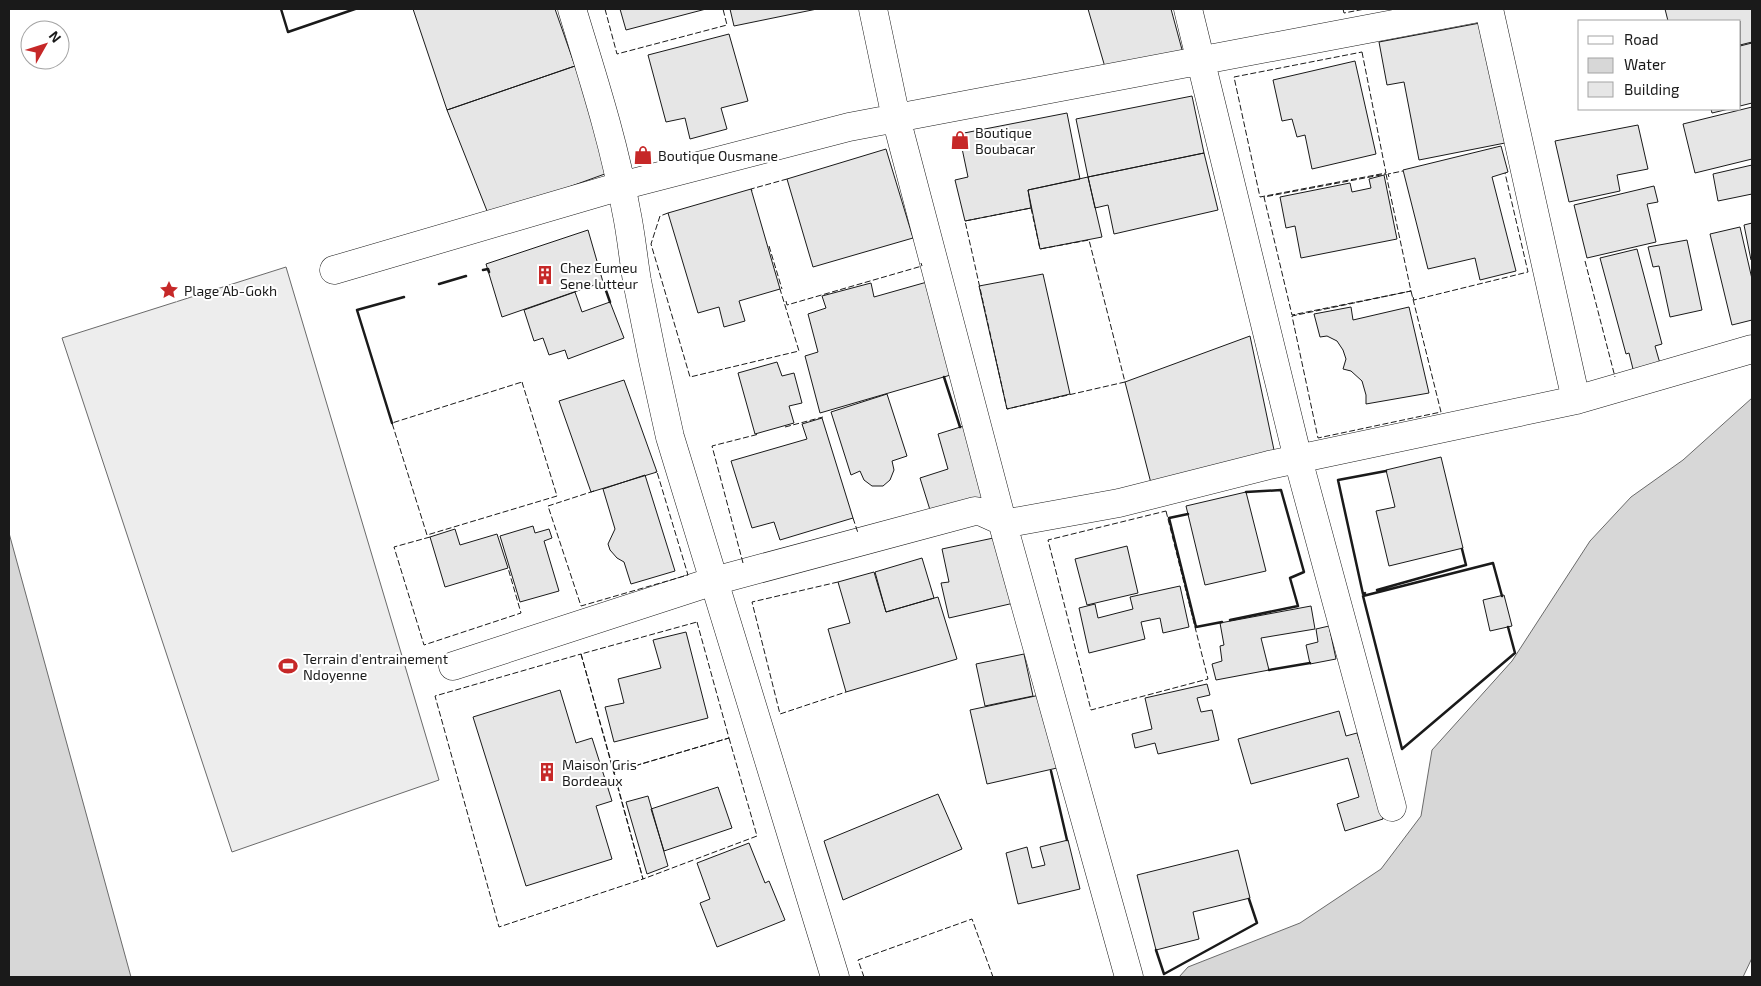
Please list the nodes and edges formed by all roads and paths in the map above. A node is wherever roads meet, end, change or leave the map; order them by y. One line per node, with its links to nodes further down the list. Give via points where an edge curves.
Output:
1 (572, 9): 8 (street)
2 (873, 9): 7 (street)
3 (1188, 9): 6 (street)
4 (1474, 9): 6 (street)
5 (1488, 9): 11 (street)
6 (1202, 61): 7 (street); 12 (street)
7 (896, 118): 8 (street, via 849,127); 13 (street)
8 (621, 186): 9 (street); 14 (street, via 670,437)
9 (334, 270)
10 (1752, 349): 11 (street)
11 (1576, 400): 12 (street)
12 (1298, 459): 13 (street, via 1119,503 1021,522); 16 (street)
13 (1002, 521): 14 (street, via 974,511); 18 (street)
14 (714, 581): 15 (street); 17 (street)
15 (453, 666)
16 (1392, 807)
17 (835, 977)
18 (1129, 977)

